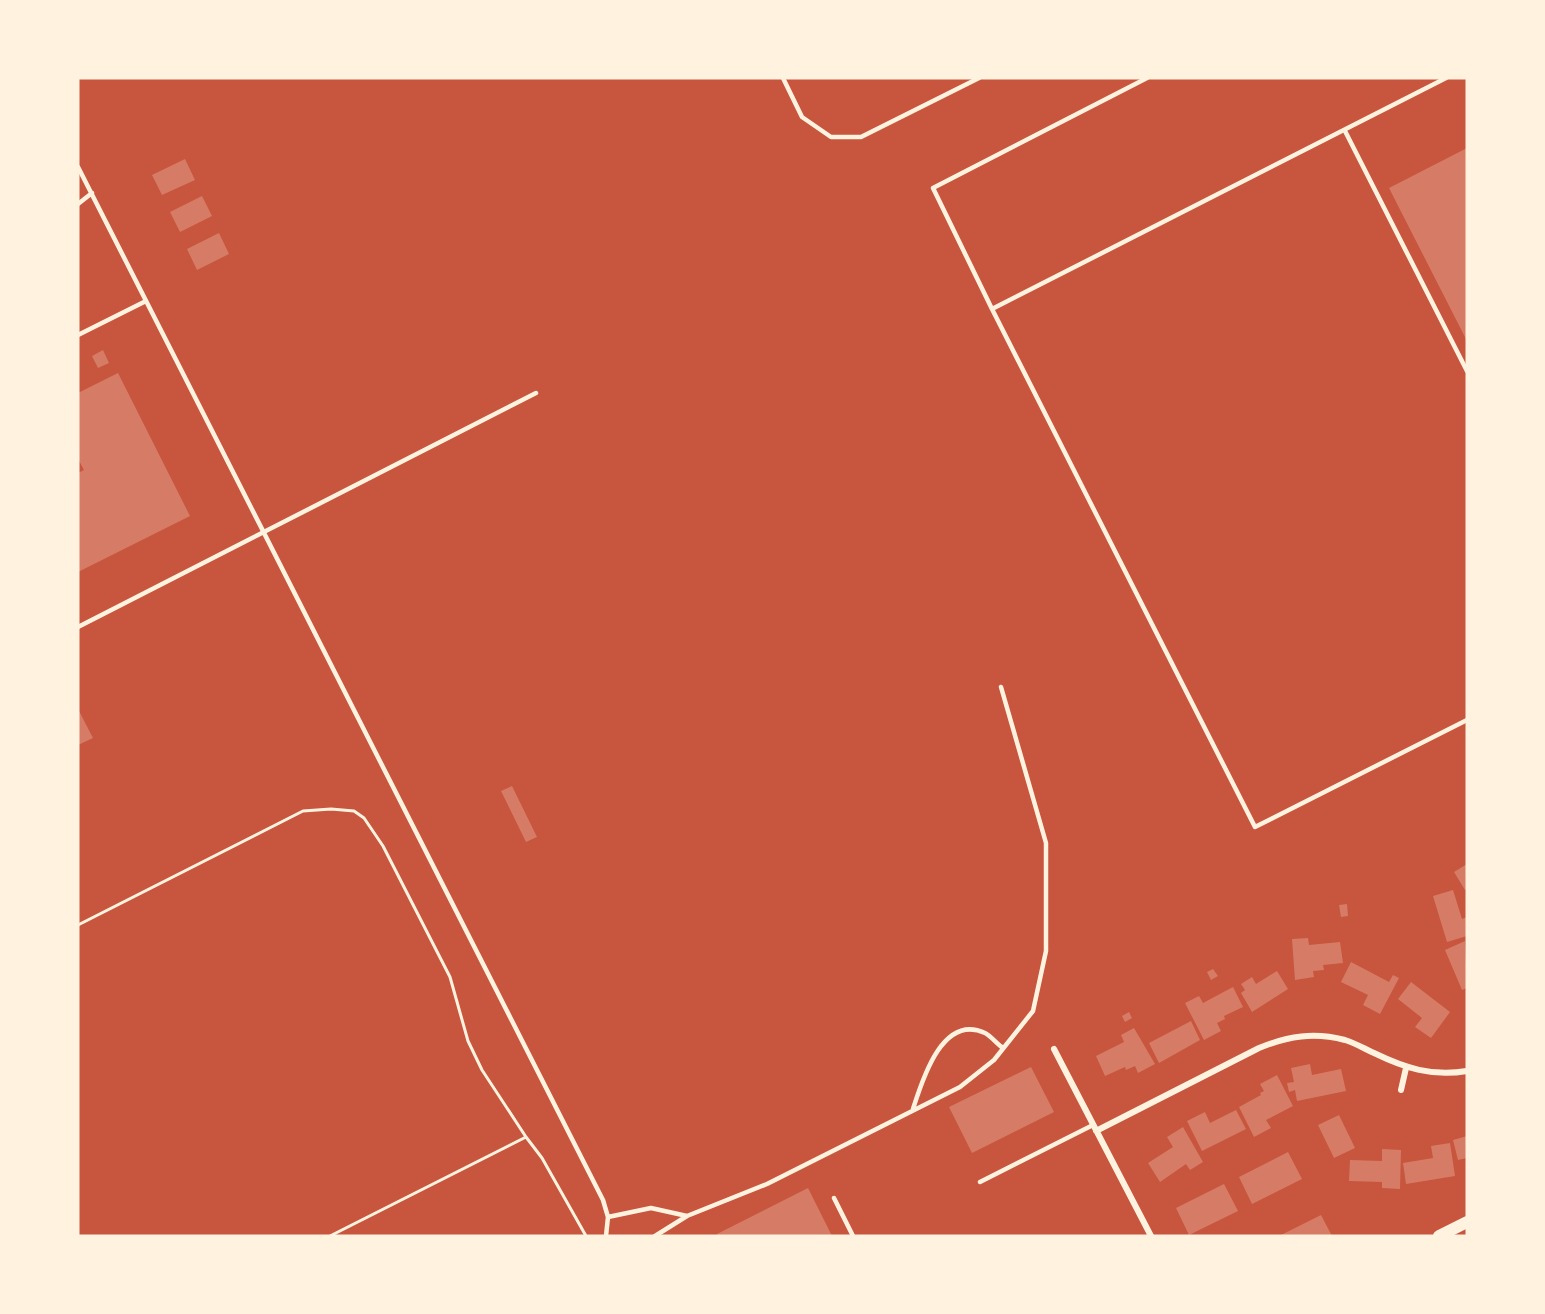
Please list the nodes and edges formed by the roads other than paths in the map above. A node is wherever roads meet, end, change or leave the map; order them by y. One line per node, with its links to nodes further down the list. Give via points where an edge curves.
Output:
1 (783, 78): 2 (lane, via 802,117 831,137 861,136)
2 (979, 78)
3 (1147, 78): 10 (lane, via 933,188)
4 (1446, 78): 5 (lane)
5 (1345, 131): 10 (lane); 12 (lane)
6 (78, 167): 7 (lane)
7 (92, 194): 8 (lane); 9 (lane)
8 (78, 204)
9 (146, 300): 11 (lane); 14 (lane)
10 (992, 309): 17 (lane, via 1255,827)
11 (78, 335)
12 (1467, 371)
13 (536, 393): 14 (lane)
14 (266, 533): 15 (lane); 28 (lane, via 603,1200)
15 (78, 627)
16 (1002, 687): 18 (lane, via 1046,843 1046,951 1033,1011)
17 (1467, 720)
18 (1003, 1048): 23 (lane, via 960,1087); 23 (lane, via 985,1034 971,1030 941,1044 922,1080)
19 (1054, 1049): 24 (street)
20 (1406, 1068): 21 (street, via 1428,1073); 22 (street); 24 (street, via 1347,1041 1323,1036 1281,1039)
21 (1467, 1071)
22 (1401, 1090)
23 (914, 1109): 27 (lane, via 767,1184)
24 (1095, 1128): 25 (lane); 30 (street)
25 (980, 1182)
26 (834, 1198): 33 (lane)
27 (687, 1216): 28 (lane, via 651,1208); 32 (lane)
28 (608, 1217): 31 (lane)
29 (1467, 1222): 34 (main road)
30 (1148, 1235)
31 (606, 1236)
32 (655, 1236)
33 (853, 1236)
34 (1439, 1236)

